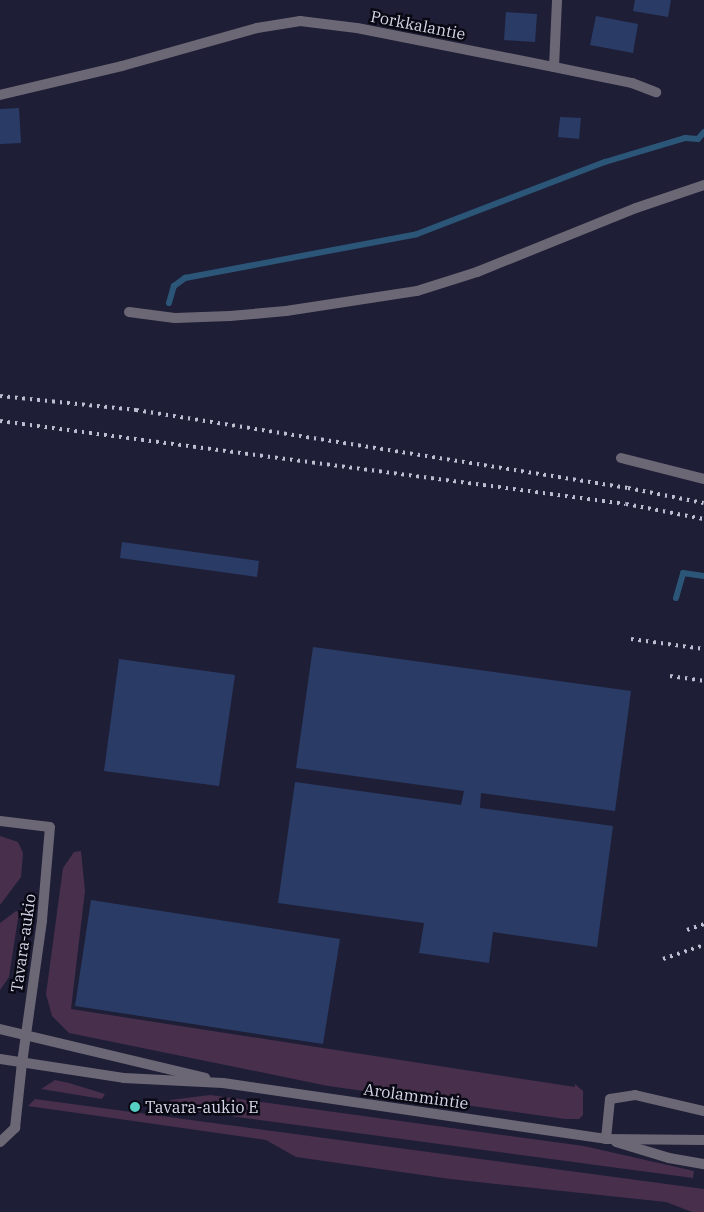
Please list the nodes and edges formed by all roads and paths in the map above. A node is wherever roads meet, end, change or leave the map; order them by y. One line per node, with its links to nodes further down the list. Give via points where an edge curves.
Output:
1 (557, 0): 2 (street)
2 (554, 67): 3 (street, Porkkalantie, via 632,82); 4 (street, Porkkalantie, via 357,28 300,21 257,28 122,66)
3 (656, 92)
4 (0, 95)
5 (704, 185): 6 (street, via 636,208 477,272 417,291 230,316 175,318)
6 (129, 312)
7 (621, 458): 8 (street)
8 (704, 479)
9 (0, 821): 11 (street, Tavara-aukio, via 50,827 42,920)
10 (0, 1029): 11 (street, Arolammintie)
11 (25, 1034): 13 (street, Tavara-aukio); 14 (street, Arolammintie)
12 (0, 1059): 13 (street, Arolammintie)
13 (22, 1063): 14 (street, Arolammintie, via 124,1078); 18 (street, Tavara-aukio, via 15,1128)
14 (223, 1083): 16 (street, Arolammintie)
15 (704, 1111): 16 (street, via 635,1095 610,1099)
16 (606, 1139): 17 (street, Arolammintie); 19 (street, Arolammintie, via 669,1158)
17 (704, 1140)
18 (0, 1142)
19 (704, 1164)

